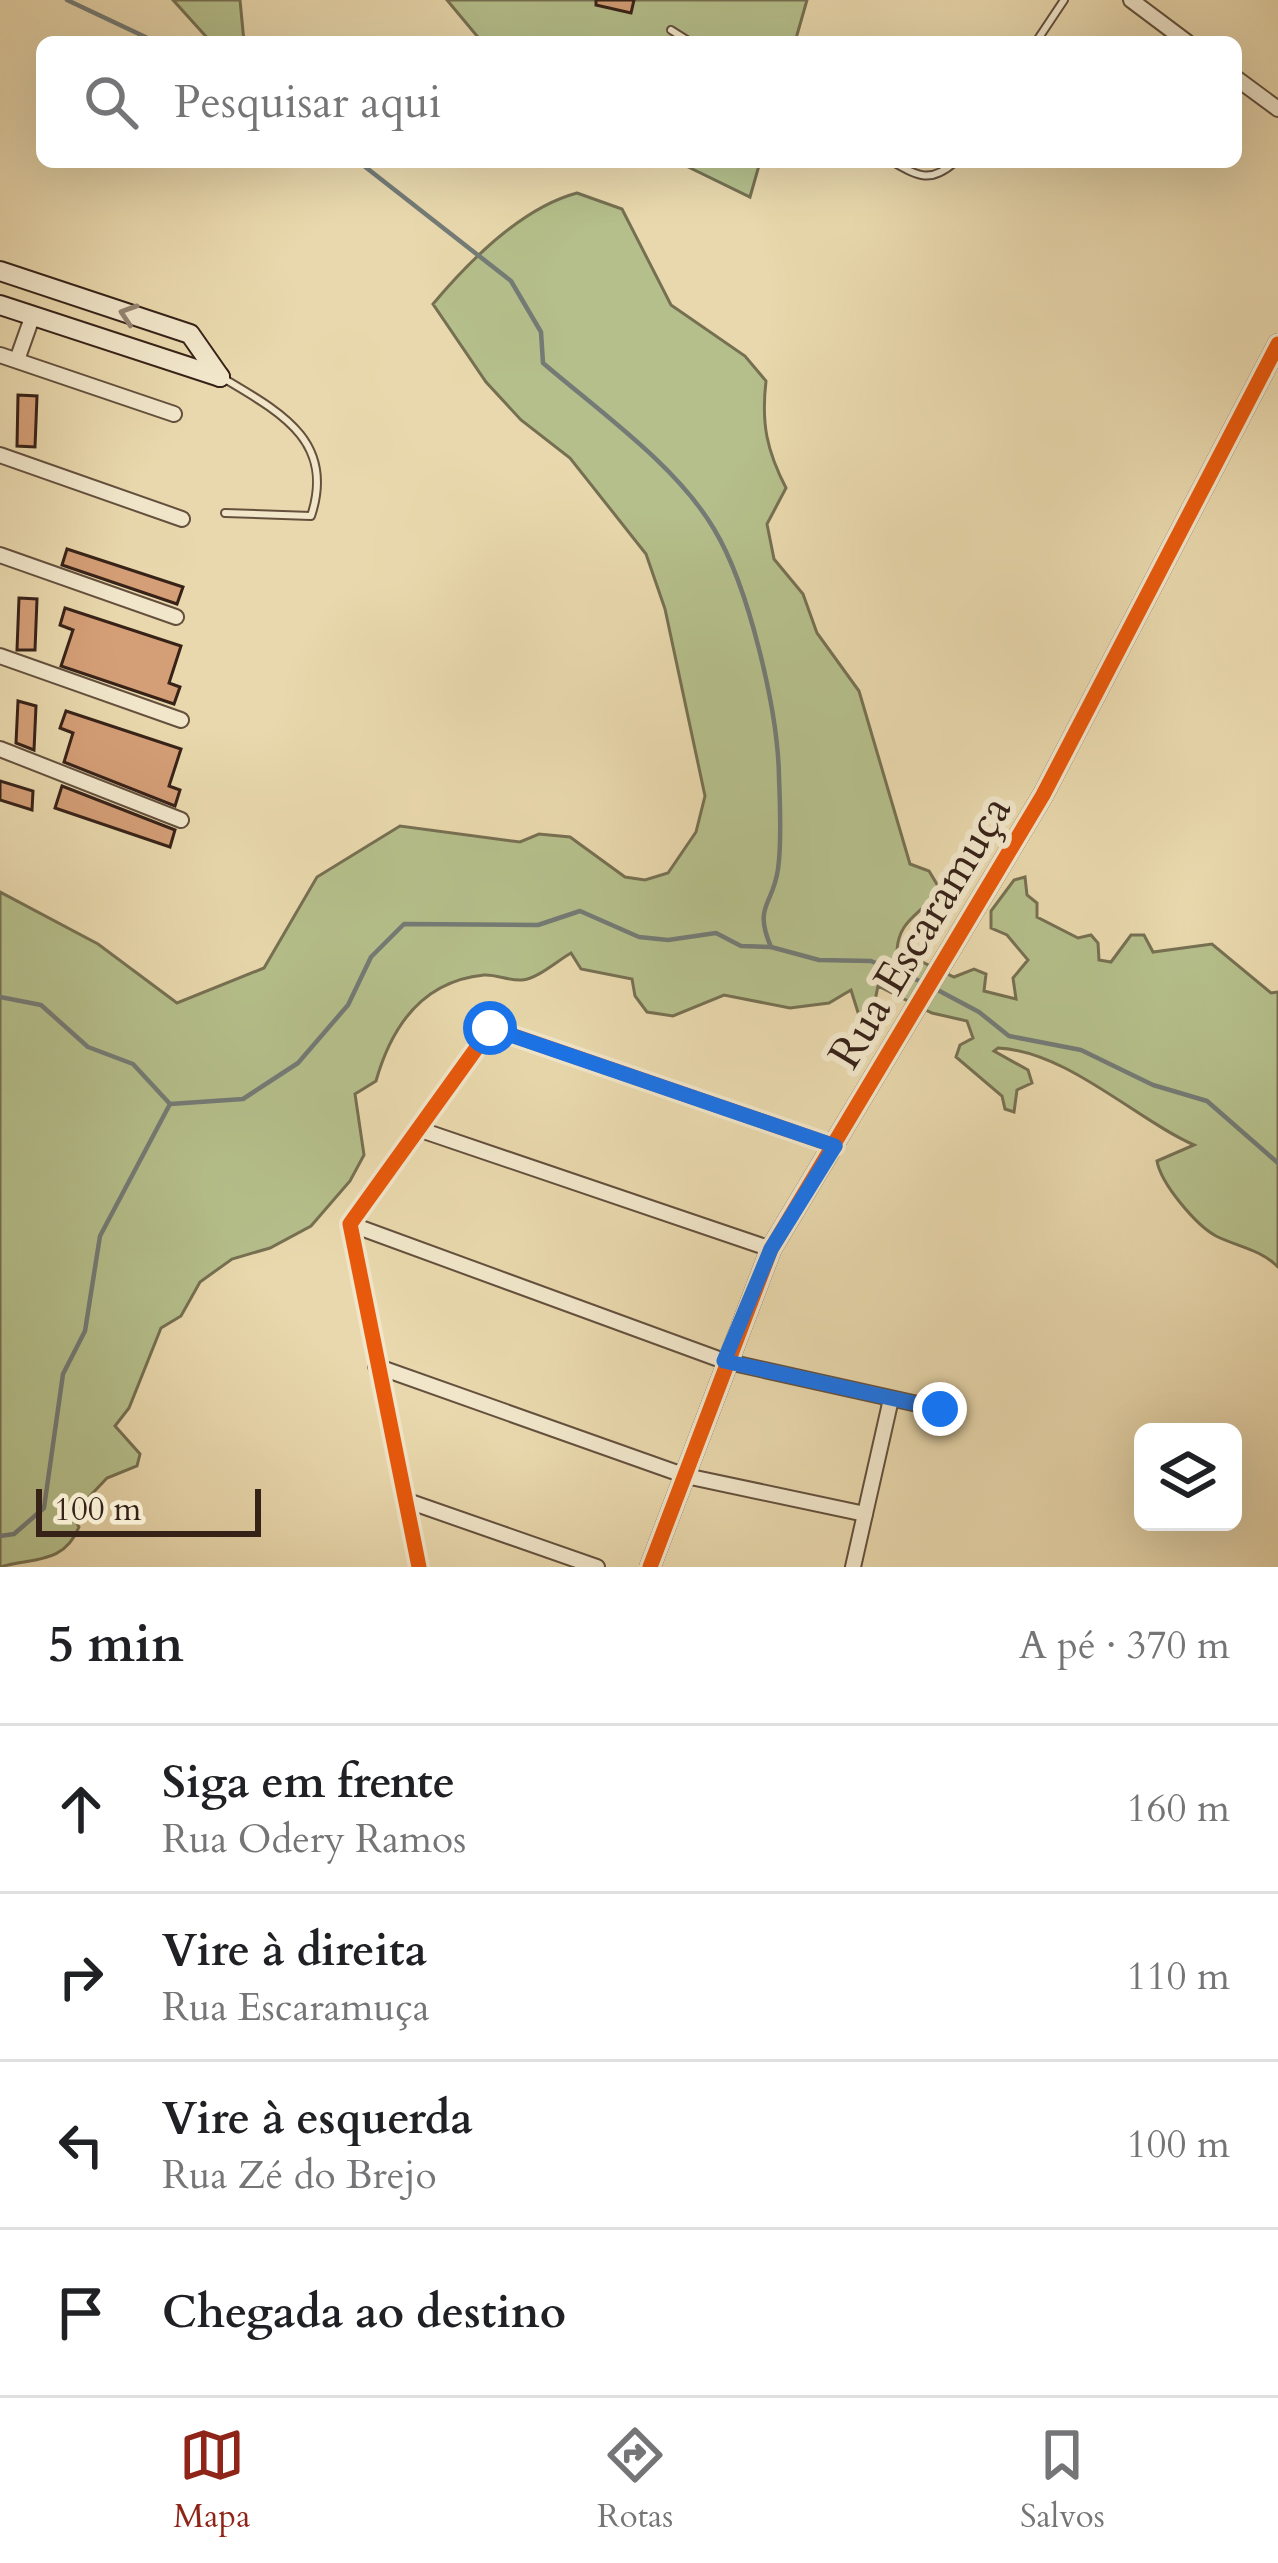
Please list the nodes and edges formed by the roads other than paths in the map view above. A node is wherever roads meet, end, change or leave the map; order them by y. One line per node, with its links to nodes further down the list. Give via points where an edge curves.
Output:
1 (1064, 0): 5 (lane)
2 (1131, 0): 6 (street)
3 (670, 30): 4 (lane)
4 (680, 36)
5 (1040, 36)
6 (1179, 36)
7 (1242, 82): 8 (street)
8 (1278, 109)
9 (903, 168): 10 (lane, via 920,178)
10 (948, 168)
11 (0, 271): 17 (street, one-way to 11, via 190,334)
12 (0, 305): 13 (street)
13 (33, 315): 16 (street); 17 (street)
14 (1278, 344): 29 (street, Rua Escaramuça, via 1043,795)
15 (0, 355): 16 (street)
16 (17, 361): 18 (street)
17 (220, 377): 20 (lane, via 279,411 309,444 321,485 311,516)
18 (174, 414)
19 (0, 455): 21 (street)
20 (225, 513)
21 (182, 519)
22 (0, 555): 23 (street)
23 (176, 616)
24 (0, 656): 25 (street)
25 (181, 720)
26 (0, 749): 27 (street)
27 (181, 820)
28 (418, 1129): 29 (street, via 490,1028); 30 (street); 31 (street)
29 (835, 1146): 31 (street, Rua Escaramuça)
30 (350, 1224): 32 (street); 33 (street)
31 (771, 1249): 32 (street, Rua Escaramuça)
32 (724, 1361): 34 (street); 36 (street, Rua Escaramuça)
33 (376, 1366): 36 (street); 37 (street)
34 (891, 1399): 35 (street); 38 (street)
35 (940, 1409)
36 (686, 1476): 38 (street); 41 (street, Rua Escaramuça)
37 (405, 1500): 39 (street); 40 (street)
38 (865, 1514): 42 (street)
39 (419, 1567)
40 (597, 1567)
41 (650, 1567)
42 (853, 1567)

